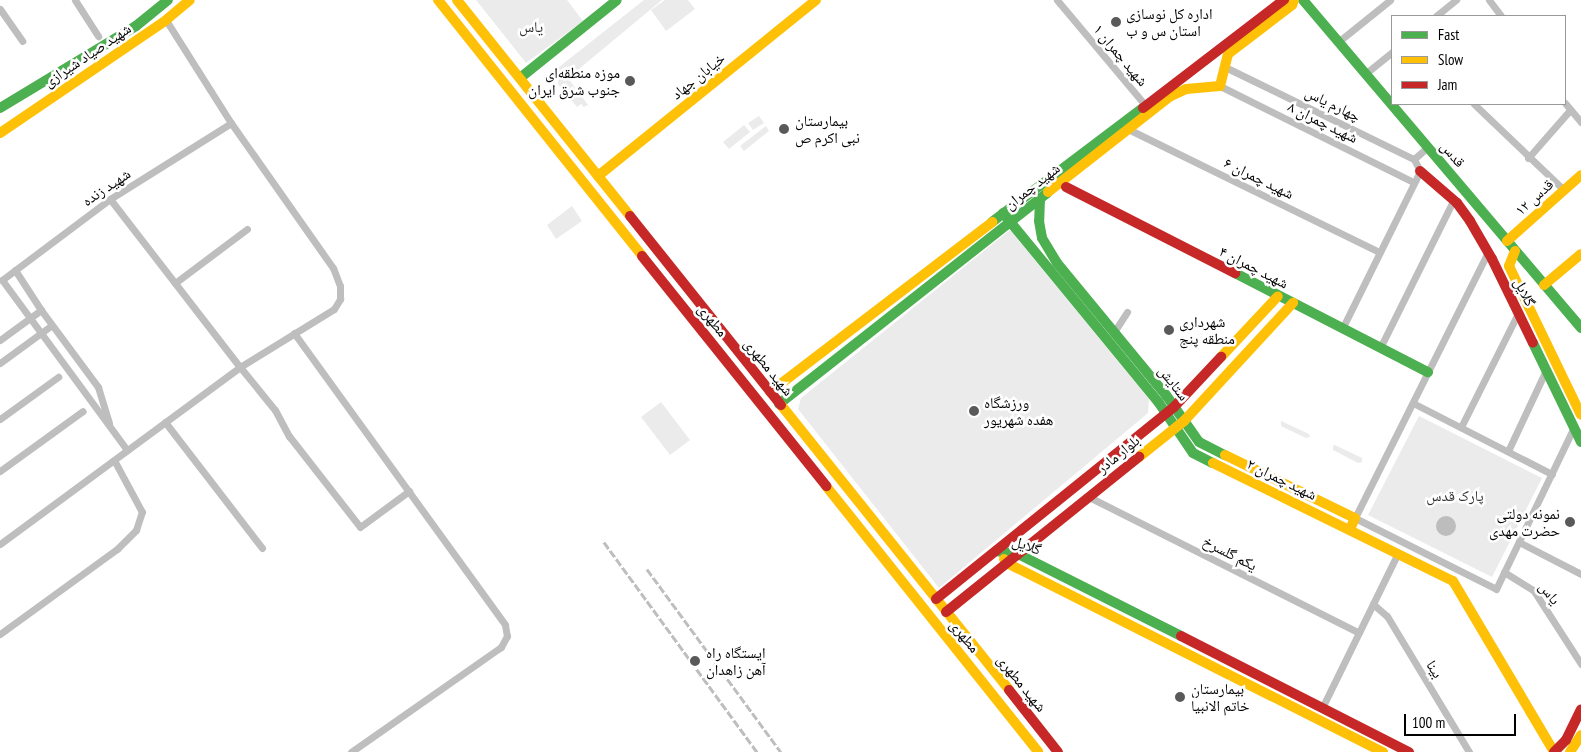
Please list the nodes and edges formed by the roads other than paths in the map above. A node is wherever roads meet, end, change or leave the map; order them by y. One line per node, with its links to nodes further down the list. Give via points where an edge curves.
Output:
1 (75, 0): 19 (street)
2 (168, 0): 33 (street, شهید صیاد شیرازی, via 136,26)
3 (190, 0): 18 (street, شهید صیاد شیرازی)
4 (438, 0): 26 (street, مطهری)
5 (458, 0): 25 (street, شهید مطهری)
6 (617, 0): 25 (street)
7 (816, 0): 44 (street, خیابان جهاد)
8 (1057, 0): 30 (street, شهید چمران ۱)
9 (1284, 0): 30 (street, شهید چمران)
10 (1294, 0): 23 (street, via 1292,5 1228,54)
11 (1303, 0): 21 (street, قدس)
12 (1390, 0): 21 (street)
13 (1456, 0): 16 (street)
14 (1489, 0): 17 (street)
15 (0, 8): 20 (street)
16 (1437, 15)
17 (1500, 15)
18 (166, 20): 36 (street); 38 (street, شهید صیاد شیرازی)
19 (98, 36)
20 (22, 41)
21 (1338, 42): 24 (street, قدس)
22 (1391, 53): 24 (street)
23 (1225, 67): 27 (street); 41 (street, چهارم یاس)
24 (1366, 74): 28 (street, قدس)
25 (519, 76): 26 (street); 44 (street, شهید مطهری)
26 (506, 84): 118 (street, مطهری)
27 (1220, 86): 37 (street, شهید چمران, via 1186,89 1169,97); 45 (street, شهید چمران ۸)
28 (1391, 103)
29 (1566, 104): 34 (street)
30 (1145, 105): 51 (street, شهید چمران)
31 (1392, 105): 39 (street, قدس)
32 (1475, 105): 40 (street)
33 (0, 108)
34 (1570, 110): 35 (street); 40 (street)
35 (1581, 122)
36 (231, 123): 49 (street, شهید زنده); 73 (street, via 333,268 340,286 340,299 334,309)
37 (1128, 129): 48 (street, شهید چمران); 56 (street, شهید چمران ۶)
38 (0, 133)
39 (1428, 147): 41 (street); 54 (street, قدس)
40 (1528, 158): 47 (street)
41 (1414, 159): 42 (street)
42 (1420, 171): 45 (street); 50 (street, گلایل)
43 (1581, 175): 47 (street, قدس ۱۲)
44 (598, 176): 83 (street, شهید مطهری)
45 (1413, 182): 56 (street)
46 (1066, 187): 62 (street, شهید چمران ۴)
47 (1564, 190): 54 (street, قدس ۱۲)
48 (1040, 198): 52 (street, شهید چمران); 71 (street, ستایش, via 1042,238 1057,263)
49 (110, 199): 59 (street, شهید زنده); 60 (street)
50 (1454, 199): 57 (street, گلایل); 75 (street)
51 (1003, 214): 52 (street); 83 (street, شهید چمران)
52 (1009, 223): 85 (street, شهید چمران); 86 (street)
53 (247, 229): 60 (street)
54 (1507, 241): 55 (street, قدس)
55 (1515, 251): 61 (street, قدس); 88 (street, گلایل, via 1508,266)
56 (1379, 252): 70 (street)
57 (1488, 252): 66 (street, گلایل); 81 (street)
58 (1581, 254): 61 (street)
59 (15, 270): 64 (street); 67 (street, شهید زنده, via 2,280)
60 (176, 283): 78 (street)
61 (1544, 285): 69 (street, قدس)
62 (1278, 296): 63 (street, شهید چمران ۴); 86 (street, بلوار مادر)
63 (1293, 303): 70 (street, شهید چمران ۴); 91 (street, بلوار مادر)
64 (41, 310): 67 (street); 68 (street)
65 (1127, 312): 71 (street)
66 (1518, 312): 80 (street, گلایل); 94 (street)
67 (30, 318): 72 (street); 74 (street)
68 (52, 325): 72 (street); 76 (street)
69 (1581, 328)
70 (1342, 329): 75 (street, شهید چمران ۴)
71 (1114, 332): 86 (street, ستایش)
72 (41, 333): 77 (street); 79 (street)
73 (294, 333): 78 (street); 102 (street)
74 (0, 340)
75 (1380, 348): 81 (street, شهید چمران ۴)
76 (79, 361): 79 (street); 93 (street, via 98,387)
77 (0, 363)
78 (240, 367): 90 (street); 102 (street, via 276,410 289,436 360,527)
79 (68, 369): 93 (street)
80 (1546, 370): 92 (street, گلایل); 97 (street)
81 (1428, 372): 84 (street)
82 (58, 376): 89 (street)
83 (770, 392): 85 (street, شهید مطهری)
84 (1413, 403): 94 (street); 104 (street)
85 (779, 404): 115 (street, شهید مطهری)
86 (1170, 410): 91 (street, ستایش); 101 (street, بلوار مادر)
87 (83, 411): 99 (street)
88 (1581, 415)
89 (0, 419)
90 (165, 422): 96 (street); 108 (street)
91 (1179, 424): 103 (street, بلوار مادر); 104 (street, ستایش, via 1199,442); 105 (street, شهید چمران ۲, via 1194,453)
92 (1574, 427): 95 (street, گلایل); 100 (street)
93 (111, 428): 96 (street)
94 (1461, 428): 97 (street)
95 (1581, 442)
96 (127, 450): 98 (street)
97 (1508, 451): 100 (street)
98 (114, 460): 107 (street); 120 (street, via 142,512 136,530 117,549)
99 (0, 472)
100 (1552, 474): 106 (street)
101 (1073, 489): 103 (street); 109 (street, بلوار مادر)
102 (409, 491): 125 (street, via 505,625 507,636 501,647)
103 (1089, 497): 111 (street, بلوار مادر); 119 (street, یکم گلسرخ)
104 (1355, 518): 105 (street); 113 (street, via 1496,589)
105 (1350, 529): 110 (street, شهید چمران ۲)
106 (1519, 542): 113 (street); 114 (street)
107 (0, 544)
108 (262, 548)
109 (996, 551): 111 (street, گلایل); 112 (street, گلایل); 115 (street, بلوار مادر)
110 (1398, 552): 116 (street); 131 (street, شهید چمران ۲, via 1453,581)
111 (1018, 554): 112 (street, بلوار مادر); 122 (street, گلایل)
112 (1008, 562): 117 (street, بلوار مادر); 128 (street, گلایل)
113 (1504, 572): 121 (street, یاس, via 1534,591)
114 (1581, 574)
115 (936, 599): 117 (street, شهید مطهری); 118 (street)
116 (1373, 604): 119 (street); 130 (street, بینا, via 1387,616)
117 (946, 612): 118 (street); 127 (street, شهید مطهری)
118 (929, 615): 126 (street, مطهری)
119 (1359, 633): 122 (street)
120 (0, 634)
121 (1581, 664)
122 (1322, 708): 129 (street, گلایل)
123 (1581, 709): 131 (street, via 1566,740)
124 (1581, 735): 132 (street)
125 (351, 752)
126 (1038, 752)
127 (1058, 752)
128 (1383, 752)
129 (1409, 752)
130 (1469, 752)
131 (1554, 752)
132 (1570, 752)

